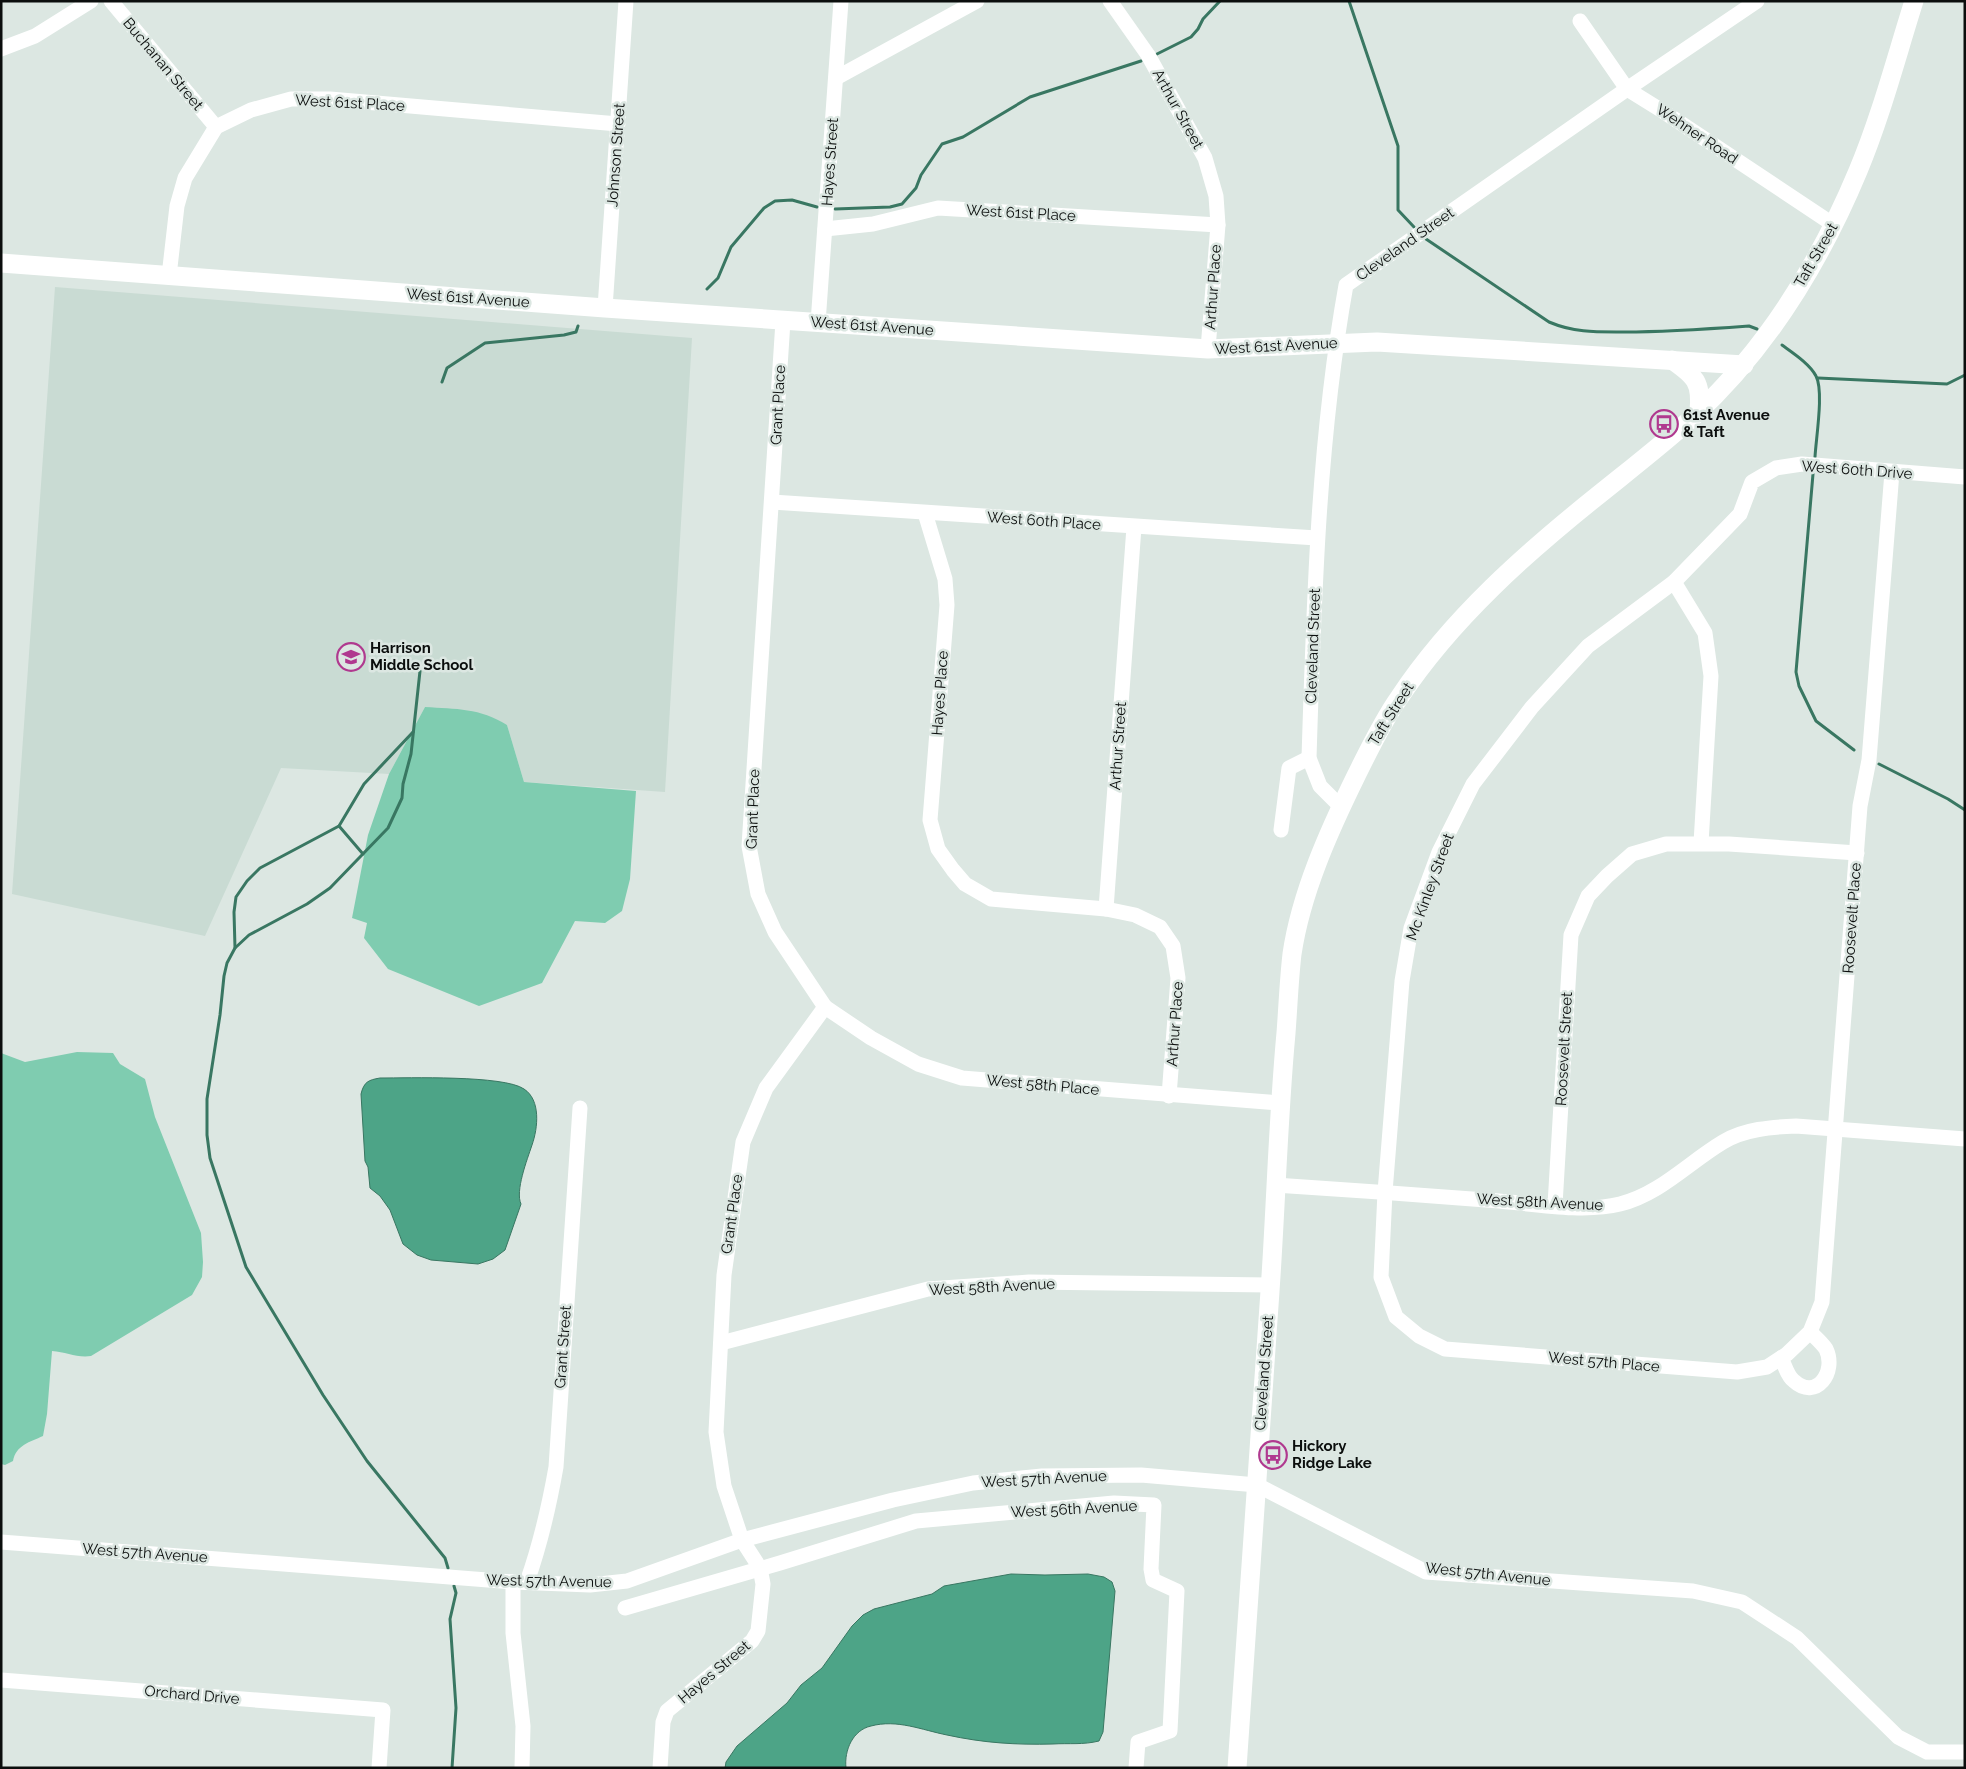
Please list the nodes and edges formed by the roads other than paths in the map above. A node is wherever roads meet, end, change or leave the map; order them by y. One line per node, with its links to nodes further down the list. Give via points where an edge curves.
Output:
1 (91, 1): 10 (street, via 35,36)
2 (111, 1): 14 (street, Buchanan Street)
3 (626, 1): 13 (street, Johnson Street)
4 (841, 1): 11 (street, Hayes Street)
5 (977, 1): 11 (street)
6 (1757, 1): 12 (street, Cleveland Street)
7 (1914, 1): 16 (main road, Taft Street, via 1880,113)
8 (1111, 2): 15 (street, Arthur Street, via 1148,55 1205,158 1216,196)
9 (1580, 22): 12 (street, Wehner Road)
10 (1, 49)
11 (836, 78): 17 (street, Hayes Street)
12 (1627, 89): 16 (street, Wehner Road); 23 (street, Cleveland Street, via 1346,285)
13 (618, 124): 14 (street, West 61st Place, via 330,99 291,99 251,110); 20 (street, Johnson Street)
14 (216, 127): 19 (street, via 185,178 176,206)
15 (1218, 224): 17 (street, West 61st Place, via 938,208 873,224); 24 (street, Arthur Place)
16 (1834, 226): 26 (main road, Taft Street, via 1762,343)
17 (825, 229): 22 (street, Hayes Street)
18 (1, 263): 19 (main road, West 61st Avenue)
19 (169, 276): 20 (main road, West 61st Avenue)
20 (604, 308): 21 (main road, West 61st Avenue)
21 (783, 321): 22 (main road, West 61st Avenue); 31 (street, Grant Place)
22 (818, 323): 24 (main road, West 61st Avenue)
23 (1336, 343): 24 (main road, West 61st Avenue); 25 (main road, West 61st Avenue, via 1377,342); 34 (street, Cleveland Street)
24 (1208, 349)
25 (1672, 360): 26 (main road, West 61st Avenue); 27 (main road, via 1689,372 1696,382 1701,394)
26 (1744, 365): 27 (main road, Taft Street)
27 (1699, 411): 37 (main road, Taft Street, via 1533,550 1472,608 1399,698)
28 (1892, 472): 29 (street, West 60th Drive); 30 (street, West 60th Drive, via 1802,464 1776,468); 40 (street, Roosevelt Place, via 1869,760 1860,806)
29 (1965, 477)
30 (1752, 482): 35 (street, Mc Kinley Street, via 1740,514)
31 (772, 502): 32 (street, West 60th Place); 42 (street, Grant Place, via 749,846 758,894 775,932)
32 (925, 513): 33 (street, West 60th Place); 41 (street, Hayes Place, via 945,579 947,604 930,820 938,849 965,884 991,899)
33 (1134, 527): 34 (street, West 60th Place); 41 (street, Arthur Street)
34 (1316, 538): 36 (street, Cleveland Street)
35 (1674, 582): 39 (street, via 1705,633 1711,676); 50 (street, Mc Kinley Street, via 1588,646 1532,707 1473,784 1439,852 1411,928 1402,982)
36 (1309, 758): 37 (street, Cleveland Street, via 1320,786); 38 (street, via 1289,768)
37 (1341, 807): 43 (main road, Taft Street, via 1311,877 1293,951)
38 (1281, 830)
39 (1701, 843): 40 (street, Roosevelt Street); 51 (street, Roosevelt Street, via 1666,844 1632,854 1588,896 1570,935)
40 (1856, 853): 47 (street, Roosevelt Place)
41 (1106, 909): 44 (street, Arthur Place, via 1135,915 1160,927 1174,946 1178,978)
42 (825, 1007): 44 (street, West 58th Place, via 918,1064 962,1078); 55 (street, Grant Place, via 766,1088 743,1142 724,1275)
43 (1285, 1039): 45 (main road, Cleveland Street)
44 (1170, 1096): 45 (street, West 58th Place)
45 (1280, 1103): 49 (main road, Cleveland Street)
46 (580, 1108): 61 (street, Grant Street, via 556,1468 550,1506 536,1556)
47 (1836, 1129): 48 (street, West 58th Avenue); 51 (street, West 58th Avenue, via 1772,1127 1748,1133 1724,1141 1641,1198 1603,1207); 53 (street, Roosevelt Place, via 1822,1302)
48 (1965, 1139)
49 (1276, 1185): 50 (street, West 58th Avenue); 52 (main road, Cleveland Street)
50 (1385, 1192): 51 (street, West 58th Avenue); 54 (street, Mc Kinley Street, via 1381,1277 1396,1318)
51 (1555, 1205)
52 (1270, 1286): 55 (street, West 58th Avenue, via 1029,1282 928,1289); 57 (main road, Cleveland Street)
53 (1810, 1332): 56 (street, Roosevelt Place); 56 (street, via 1826,1349 1828,1357 1828,1373 1820,1383 1809,1388 1795,1382 1787,1372)
54 (1419, 1336): 56 (street, West 57th Place, via 1445,1349 1737,1372 1767,1367)
55 (721, 1343): 58 (street, Hayes Street, via 716,1432 724,1486)
56 (1784, 1356)
57 (1257, 1485): 58 (street, West 57th Avenue, via 1141,1475 1042,1476 973,1483 893,1500); 64 (street, West 57th Avenue, via 1426,1572 1693,1591 1742,1602 1797,1638 1898,1737 1927,1752); 69 (main road, Cleveland Street)
58 (742, 1540): 60 (street, Hayes Street); 61 (street, West 57th Avenue, via 627,1581 590,1585)
59 (1, 1542): 61 (street, West 57th Avenue)
60 (760, 1568): 62 (street); 67 (street, Hayes Street, via 758,1632 752,1641 667,1711 663,1722); 68 (street, West 56th Avenue, via 916,1521 1114,1503 1154,1505 1153,1580 1177,1591 1170,1730 1138,1742)
61 (520, 1582): 66 (street, Grant Street, via 512,1633 523,1726)
62 (625, 1608)
63 (1, 1680): 65 (street, Orchard Drive, via 383,1710)
64 (1965, 1752)
65 (380, 1768)
66 (522, 1768)
67 (660, 1768)
68 (1136, 1768)
69 (1237, 1768)

